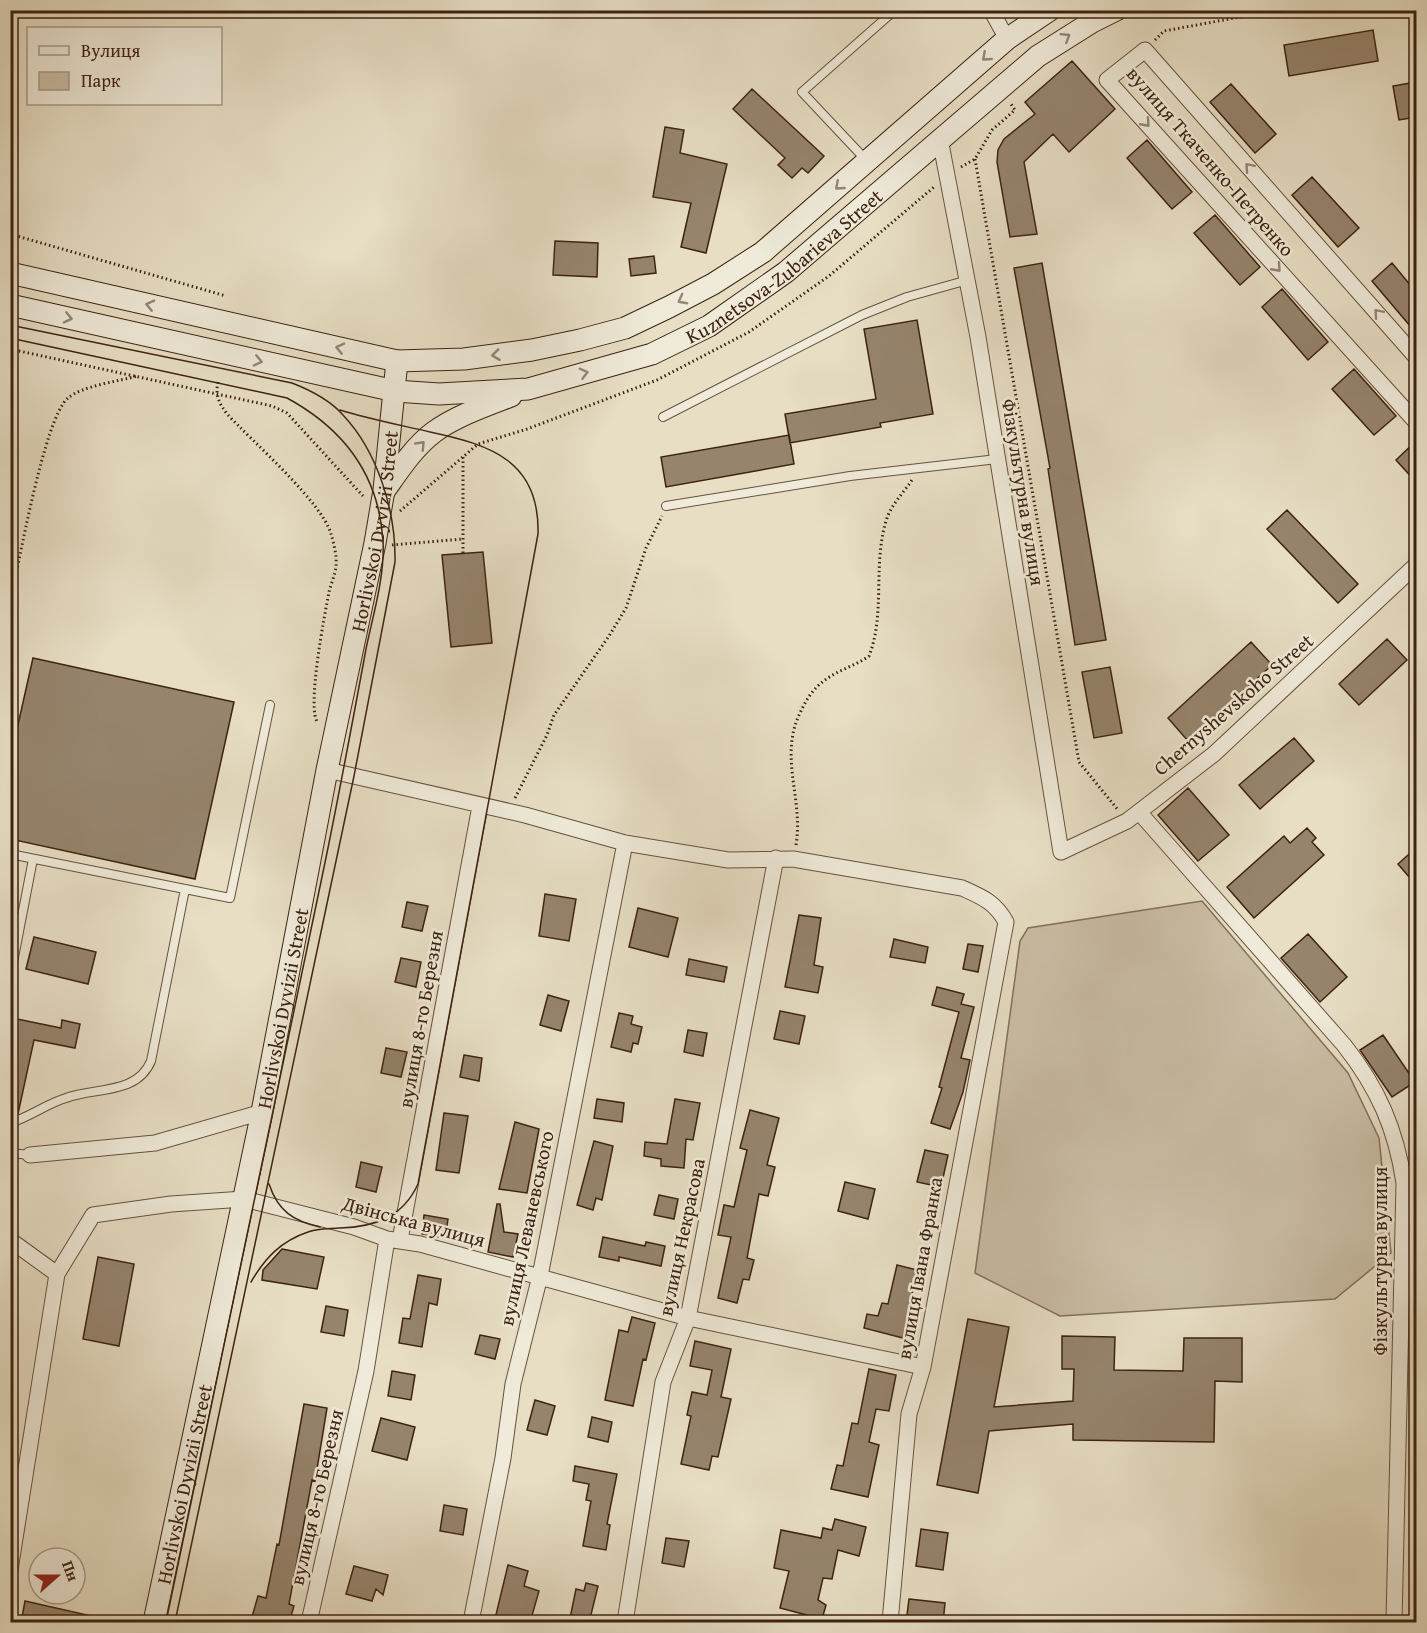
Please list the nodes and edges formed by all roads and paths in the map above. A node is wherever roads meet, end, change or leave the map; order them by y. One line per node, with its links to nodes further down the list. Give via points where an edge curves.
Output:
1 (895, 10): 10 (lane, via 802,92)
2 (991, 10): 6 (street)
3 (1050, 10): 6 (main road, Kuznetsova-Zubarieva Street)
4 (1116, 10): 8 (main road, Kuznetsova-Zubarieva Street, one-way to 4, via 1038,56)
5 (1278, 10): 7 (path, via 1164,31)
6 (1006, 39): 10 (main road, Kuznetsova-Zubarieva Street, one-way to 10)
7 (1145, 50): 17 (street, вулиця Ткаченко-Петренко, one-way to 7); 25 (street, вулиця Ткаченко-Петренко, one-way to 25, via 1107,80)
8 (940, 139): 13 (street, Фізкультурна вулиця); 21 (main road, Kuznetsova-Zubarieva Street, one-way to 8, via 652,354 709,326 786,272)
9 (975, 159): 43 (path, via 1079,762)
10 (867, 161): 18 (main road, Kuznetsova-Zubarieva Street, one-way to 18, via 763,252 713,284 626,328 532,350 464,359)
11 (10, 234): 14 (path)
12 (10, 273): 18 (main road, Kuznetsova-Zubarieva Street, one-way to 12)
13 (968, 280): 24 (lane, via 862,315); 28 (street, Фізкультурна вулиця)
14 (226, 296)
15 (10, 305): 22 (main road, Kuznetsova-Zubarieva Street, one-way to 22)
16 (10, 349): 19 (path)
17 (1416, 357)
18 (397, 361): 22 (main road, Horlivskoi Dyvizii Street)
19 (140, 376): 23 (path); 37 (path, via 79,392 59,409 42,459)
20 (218, 382): 23 (path)
21 (528, 389): 22 (main road, Kuznetsova-Zubarieva Street, via 439,394); 30 (main road, one-way to 21, via 433,433)
22 (395, 391): 30 (main road, Horlivskoi Dyvizii Street)
23 (216, 392): 32 (path, via 272,405 287,413); 39 (path, via 227,414 317,508 331,534 336,566 321,641 314,707 315,719)
24 (663, 417)
25 (1416, 422)
26 (478, 444): 27 (path)
27 (463, 457): 32 (path, via 392,518); 33 (path)
28 (998, 459): 29 (lane); 45 (street, Фізкультурна вулиця)
29 (920, 468): 31 (lane); 49 (path, via 893,506 885,526 876,633 869,656 825,680 806,700 792,726 790,768 798,832)
30 (384, 490): 32 (main road, Horlivskoi Dyvizii Street)
31 (666, 506): 42 (path, via 646,548 626,608 554,715)
32 (380, 516): 34 (main road, Horlivskoi Dyvizii Street)
33 (463, 539): 34 (path); 35 (path)
34 (375, 543): 39 (main road, Horlivskoi Dyvizii Street)
35 (463, 554)
36 (1416, 565): 43 (street, Chernyshevskoho Street, via 1214,754)
37 (10, 602)
38 (270, 705): 50 (lane, via 230,898)
39 (333, 739): 40 (main road, Horlivskoi Dyvizii Street)
40 (327, 770): 41 (street); 52 (main road, Horlivskoi Dyvizii Street)
41 (480, 806): 42 (street); 57 (street, вулиця 8-го Березня)
42 (508, 811): 44 (street)
43 (1133, 816): 45 (street, Chernyshevskoho Street); 69 (street, Фізкультурна вулиця, via 1350,1053 1387,1114 1398,1145 1404,1183)
44 (625, 843): 47 (street, via 728,860); 60 (street, вулиця Леваневського)
45 (1061, 852)
46 (10, 854): 48 (lane)
47 (776, 858): 49 (street); 61 (street, вулиця Некрасова)
48 (33, 859): 50 (lane); 51 (lane)
49 (793, 859): 62 (street, вулиця Івана Франка, via 962,888 987,898 1006,922)
50 (185, 890): 53 (lane, via 146,1073 121,1087 68,1096)
51 (10, 978)
52 (262, 1112): 55 (street, via 155,1143); 56 (main road, Horlivskoi Dyvizii Street)
53 (10, 1123)
54 (10, 1153): 55 (lane)
55 (30, 1155)
56 (244, 1199): 57 (street, Двінська вулиця); 59 (street, Двінська вулиця, via 93,1215); 64 (main road, Horlivskoi Dyvizii Street)
57 (394, 1239): 60 (street, Двінська вулиця); 65 (street, вулиця 8-го Березня)
58 (10, 1240): 59 (street)
59 (57, 1274): 63 (street)
60 (540, 1276): 61 (street, Двінська вулиця); 66 (street, вулиця Леваневського, via 513,1384)
61 (688, 1318): 62 (street, Двінська вулиця); 67 (street, вулиця Некрасова, via 663,1382)
62 (923, 1368): 68 (street, вулиця Івана Франка, via 909,1414)
63 (10, 1570)
64 (154, 1623)
65 (309, 1623)
66 (471, 1623)
67 (625, 1623)
68 (890, 1623)
69 (1394, 1623)

